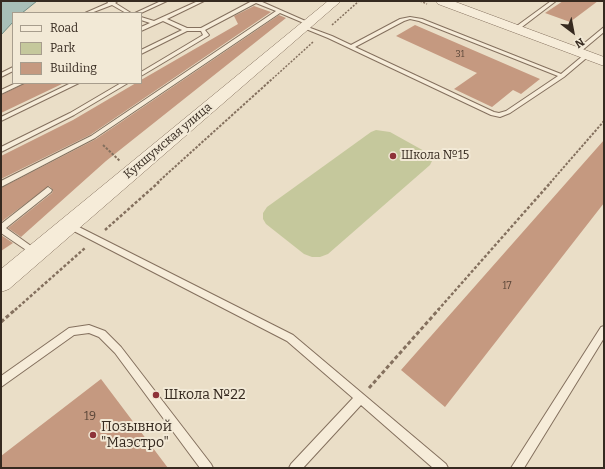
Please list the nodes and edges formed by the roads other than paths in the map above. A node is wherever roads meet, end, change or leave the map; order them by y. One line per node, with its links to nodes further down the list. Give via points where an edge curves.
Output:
1 (116, 1): 10 (lane)
2 (165, 1): 14 (lane)
3 (202, 1): 16 (lane)
4 (256, 1): 11 (lane); 20 (lane)
5 (335, 1): 18 (street, Кукшумская улица)
6 (442, 1): 21 (street)
7 (517, 1): 8 (lane)
8 (520, 1)
9 (554, 1): 21 (lane)
10 (110, 2): 12 (lane); 13 (lane)
11 (279, 11): 18 (lane); 38 (lane, via 93,137)
12 (89, 12)
13 (127, 12)
14 (140, 12)
15 (142, 18): 17 (lane)
16 (162, 19): 17 (lane); 23 (lane)
17 (154, 23): 19 (lane)
18 (306, 25): 24 (lane); 40 (street, Кукшумская улица)
19 (142, 29)
20 (202, 29): 23 (lane); 29 (lane, via 206,35)
21 (516, 29): 26 (street)
22 (604, 29): 26 (lane)
23 (186, 30): 25 (lane)
24 (351, 47): 31 (lane, via 410,18); 31 (lane, via 500,115)
25 (142, 52)
26 (582, 53): 27 (street); 31 (lane)
27 (604, 62)
28 (12, 69): 30 (lane)
29 (142, 73)
30 (1, 74)
31 (562, 76)
32 (19, 84): 35 (lane)
33 (74, 84): 36 (lane)
34 (123, 84): 37 (lane, via 72,114)
35 (1, 92)
36 (1, 119)
37 (1, 150)
38 (1, 184)
39 (48, 190): 41 (lane)
40 (70, 225): 42 (street, Кукшумская улица); 46 (lane, via 290,338)
41 (1, 228): 42 (lane)
42 (35, 254): 43 (street, Кукшумская улица)
43 (1, 282)
44 (604, 330): 50 (lane)
45 (1, 382): 47 (lane, via 72,331 89,328 102,334 118,350)
46 (360, 398): 48 (lane); 49 (lane)
47 (207, 468)
48 (295, 468)
49 (442, 468)
50 (517, 468)

